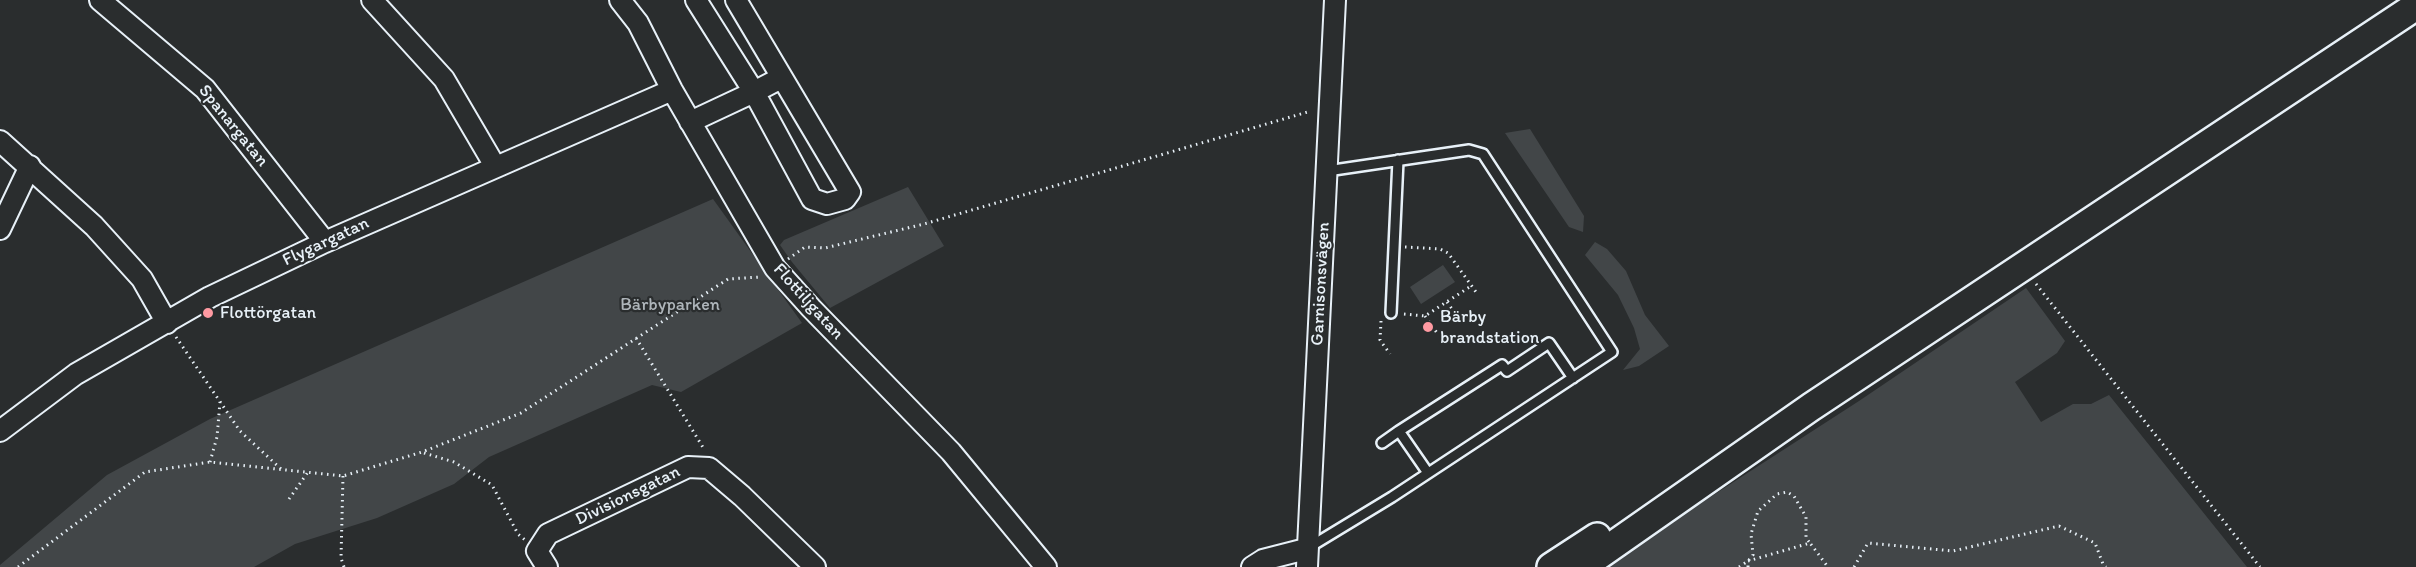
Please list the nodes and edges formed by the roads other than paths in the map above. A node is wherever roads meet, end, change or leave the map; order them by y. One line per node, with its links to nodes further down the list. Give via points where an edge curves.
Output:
1 (100, 0): 18 (street, Spanargatan, via 205,89)
2 (372, 0): 15 (street, via 444,79)
3 (620, 0): 9 (street, Flottiljgatan, via 638,23)
4 (696, 0): 10 (street)
5 (736, 0): 8 (street)
6 (1335, 0): 16 (street, Garnisonsvägen)
7 (2416, 6): 22 (main road)
8 (781, 78): 10 (street); 10 (street, via 850,192 845,199 827,204 812,199)
9 (672, 90): 11 (street, Flottiljgatan); 15 (street, Flygargatan)
10 (754, 92): 11 (street)
11 (690, 122): 30 (street, Flottiljgatan, via 775,268 951,452)
12 (0, 141): 14 (street)
13 (1398, 160): 16 (lane); 19 (lane); 21 (lane, via 1469,150 1483,154 1612,352)
14 (30, 166): 17 (street); 20 (street, via 94,226 142,279)
15 (495, 166): 18 (street, Flygargatan)
16 (1327, 171): 28 (street, Garnisonsvägen)
17 (0, 229)
18 (325, 242): 20 (street, Flygargatan, via 210,297)
19 (1391, 313)
20 (167, 323): 23 (street, Flygargatan, via 76,374)
21 (1573, 378): 24 (lane, via 1549,343 1507,371 1502,364); 26 (lane)
22 (1811, 407): 32 (main road, via 1632,513); 33 (main road)
23 (0, 431)
24 (1399, 431): 25 (lane); 26 (lane)
25 (1382, 443)
26 (1428, 473): 28 (lane)
27 (544, 551): 29 (street, Divisionsgatan, via 688,467 709,468)
28 (1307, 558): 31 (street, via 1263,560)
29 (815, 567)
30 (1046, 567)
31 (1251, 567)
32 (1551, 567)
33 (1582, 567)

